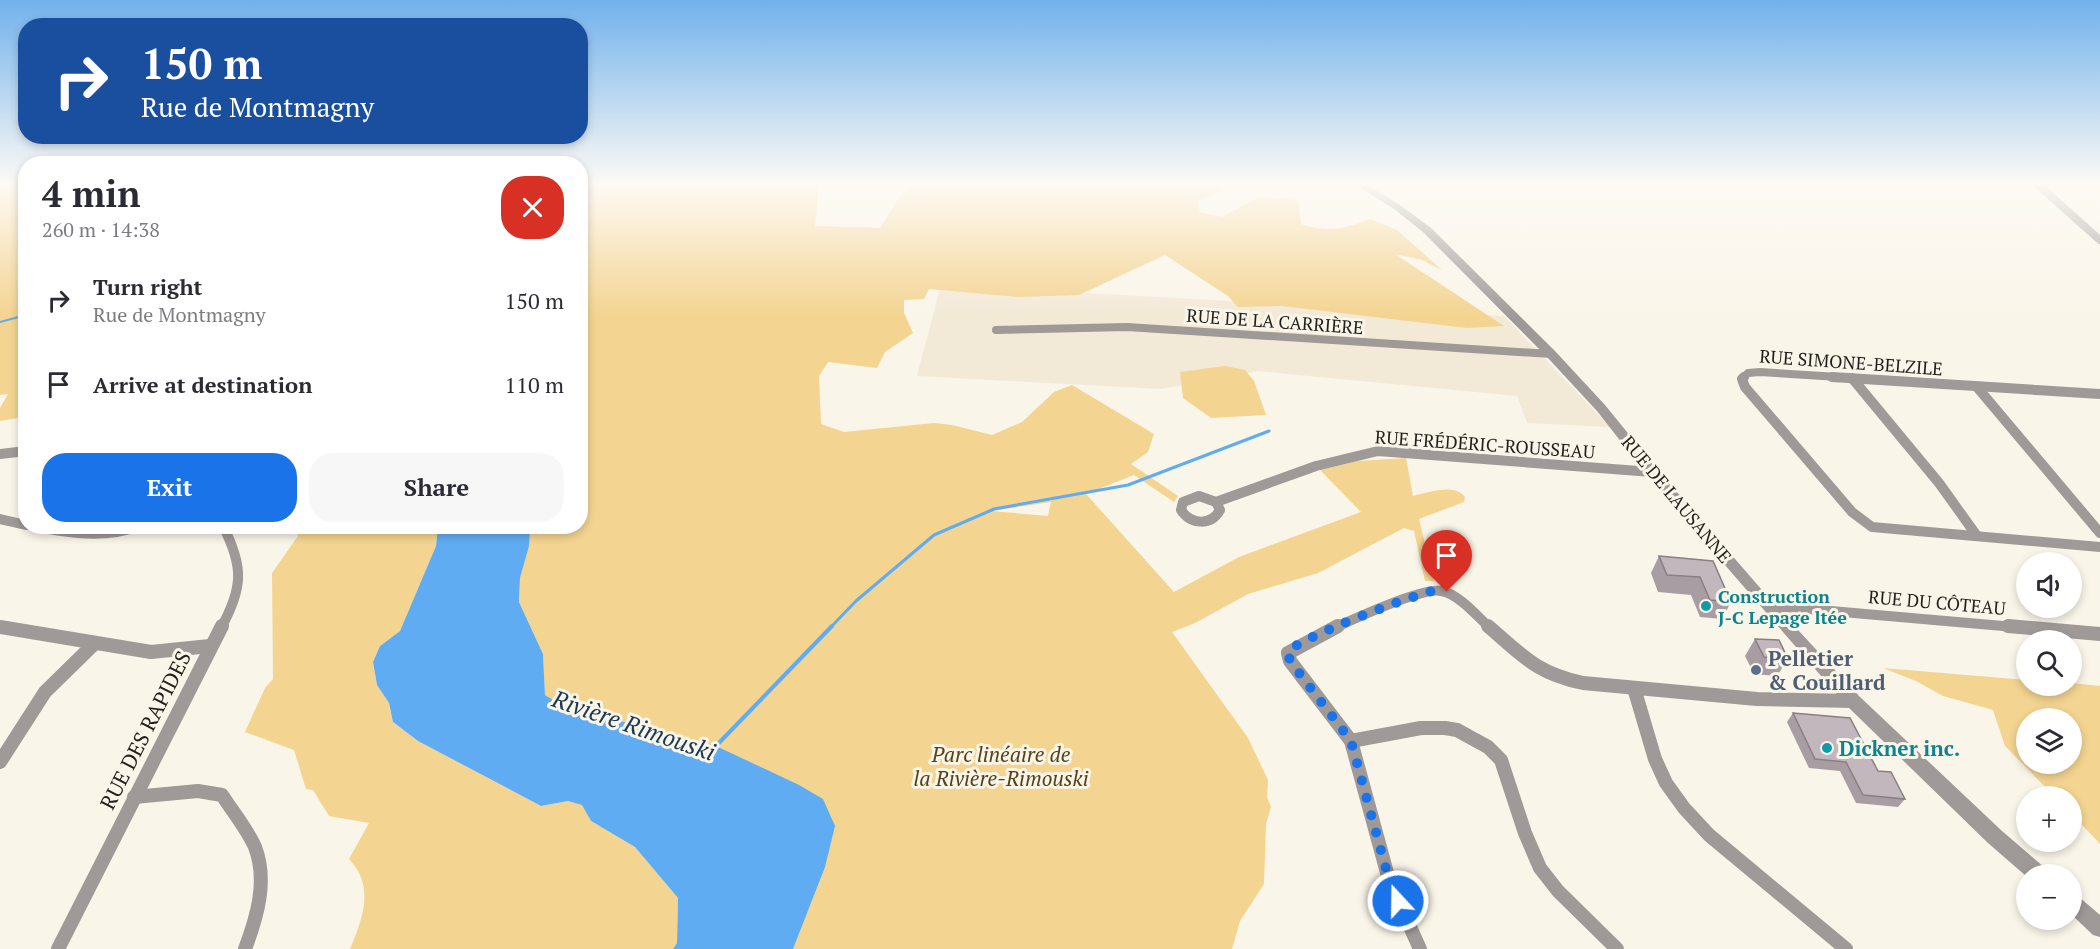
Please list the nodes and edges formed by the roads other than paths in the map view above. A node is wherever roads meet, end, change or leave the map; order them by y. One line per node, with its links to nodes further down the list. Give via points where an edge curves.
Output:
1 (1425, 228): 5 (street, RUE DE LAUSANNE)
2 (2087, 228): 3 (street)
3 (2100, 240)
4 (996, 330): 5 (street, RUE DE LA CARRIÈRE, via 1127,327)
5 (1551, 354): 11 (street, RUE DE LAUSANNE)
6 (1851, 378): 7 (street, RUE SIMONE-BELZILE); 17 (street, via 1939,483); 17 (street, RUE SIMONE-BELZILE, via 1760,372 1748,373 1742,379 1861,521 1882,529)
7 (1977, 387): 8 (street, RUE SIMONE-BELZILE); 15 (street)
8 (2100, 394)
9 (18, 452): 10 (street)
10 (0, 454)
11 (1652, 472): 12 (street, RUE FRÉDÉRIC-ROUSSEAU, via 1378,451 1340,457); 19 (street, RUE DE LAUSANNE)
12 (1216, 502)
13 (0, 519): 14 (street)
14 (18, 523)
15 (2100, 533)
16 (228, 534): 23 (street, RUE DES RAPIDES, via 236,549 240,580 235,605)
17 (1977, 537): 18 (street, RUE SIMONE-BELZILE)
18 (2100, 548)
19 (1770, 609): 21 (street, RUE DU CÔTEAU, via 1785,607); 25 (street, RUE DE LAUSANNE)
20 (0, 627): 22 (street)
21 (2100, 634)
22 (94, 644): 23 (street, via 151,652); 27 (street, via 45,692)
23 (210, 646): 28 (street, RUE DES RAPIDES)
24 (1634, 688): 25 (street, via 1757,699); 26 (street, via 1571,680 1534,666 1457,599 1447,592 1430,591 1313,637 1288,652 1290,661); 36 (street, via 1655,759 1684,808 1709,835)
25 (1853, 701): 29 (street, RUE DE LAUSANNE)
26 (1351, 741): 34 (street, via 1389,880); 35 (street, via 1421,728 1445,728 1457,730 1488,747 1501,760 1540,868)
27 (0, 762)
28 (134, 797): 32 (street, RUE DES RAPIDES); 33 (street, via 198,790 222,795 254,847 262,878 257,916)
29 (2026, 864)
30 (2082, 912): 31 (street)
31 (2100, 928)
32 (58, 949)
33 (245, 949)
34 (1420, 949)
35 (1617, 949)
36 (1846, 949)

